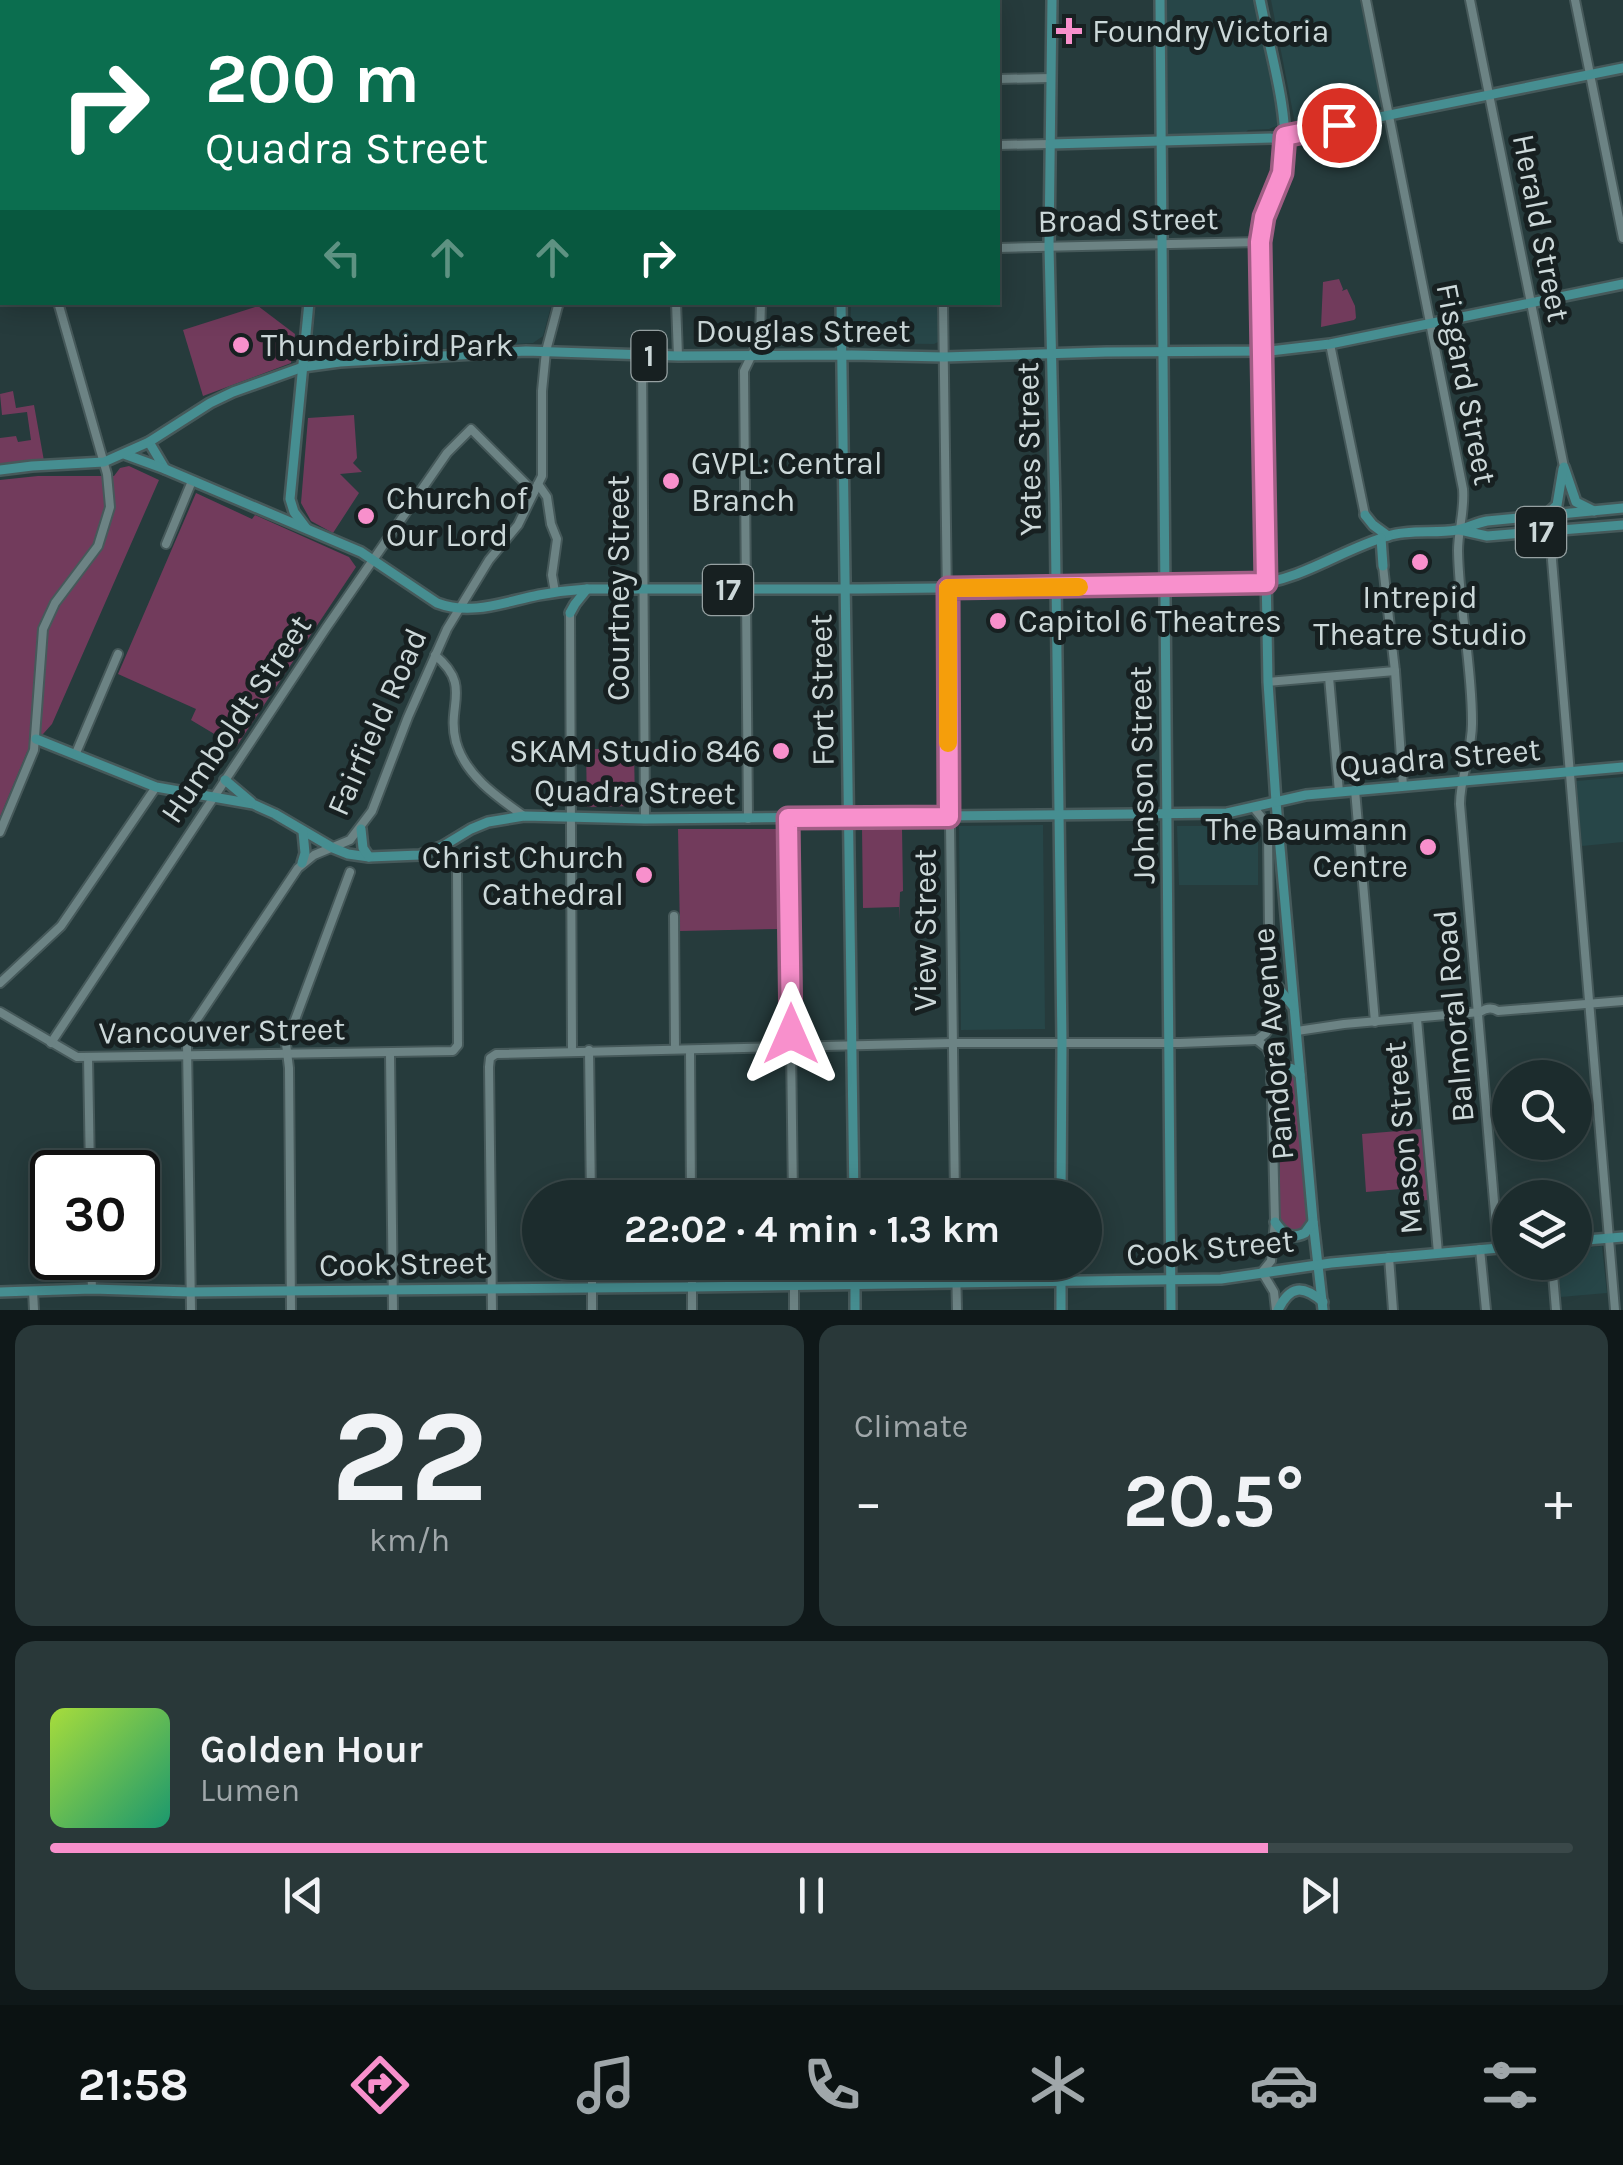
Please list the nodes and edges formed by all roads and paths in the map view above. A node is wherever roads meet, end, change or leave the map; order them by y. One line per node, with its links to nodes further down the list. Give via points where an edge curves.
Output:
1 (1052, 0): 9 (main road, Yates Street)
2 (1160, 0): 15 (main road, Johnson Street)
3 (1260, 0): 14 (main road, Pandora Avenue)
4 (1366, 0): 12 (street, Fisgard Street)
5 (1470, 0): 11 (street, Herald Street)
6 (1575, 0): 8 (street)
7 (1623, 68): 8 (main road)
8 (1590, 74): 11 (main road); 19 (street)
9 (1051, 78): 10 (street); 13 (main road, Yates Street)
10 (1000, 79)
11 (1490, 95): 12 (main road); 25 (street, Herald Street)
12 (1390, 115): 14 (main road); 33 (street, Fisgard Street)
13 (1050, 126): 16 (main road, Yates Street); 17 (main road)
14 (1285, 136): 15 (main road); 20 (main road, Pandora Avenue, via 1282,173)
15 (1161, 142): 17 (main road); 21 (main road, Johnson Street)
16 (1050, 144): 17 (main road); 18 (street); 22 (main road, Yates Street)
17 (1070, 144)
18 (1000, 145)
19 (1623, 238)
20 (1260, 242): 21 (street, Broad Street); 37 (main road, Pandora Avenue)
21 (1161, 244): 22 (street, Broad Street); 36 (main road, Johnson Street)
22 (1049, 246): 23 (street, Broad Street); 38 (main road, Yates Street)
23 (1000, 248)
24 (1623, 284): 25 (main road, Douglas Street / 1)
25 (1531, 303): 33 (main road, Douglas Street / 1); 48 (street, Herald Street)
26 (59, 305): 47 (street)
27 (309, 305): 44 (main road)
28 (559, 305): 35 (street)
29 (676, 305): 42 (street)
30 (760, 305): 39 (street)
31 (842, 305): 40 (main road, Fort Street)
32 (943, 305): 43 (street, View Street)
33 (1430, 324): 34 (main road, Douglas Street / 1); 61 (street, Fisgard Street, via 1463,489)
34 (1330, 344): 37 (main road, Douglas Street / 1); 58 (street)
35 (546, 351): 41 (main road, Douglas Street / 1); 44 (main road, Douglas Street / 1); 52 (street)
36 (1161, 352): 37 (main road, Douglas Street / 1); 38 (main road, Douglas Street / 1); 68 (main road, Johnson Street)
37 (1262, 352): 67 (main road, Pandora Avenue)
38 (1052, 353): 43 (main road, Douglas Street / 1); 69 (main road, Yates Street)
39 (753, 355): 40 (main road, Douglas Street / 1); 42 (main road, Douglas Street / 1); 74 (street, via 743,387)
40 (842, 355): 43 (main road, Douglas Street / 1); 72 (main road, Fort Street)
41 (642, 356): 42 (main road, Douglas Street / 1); 73 (street, Courtney Street)
42 (678, 356)
43 (944, 357): 70 (street, View Street)
44 (303, 367): 45 (main road, Douglas Street / 1, via 210,403); 53 (main road)
45 (149, 442): 46 (main road, Douglas Street / 1); 49 (main road)
46 (124, 454): 47 (main road, Douglas Street / 1); 49 (main road)
47 (104, 462): 50 (main road, Douglas Street / 1); 83 (street, via 110,496 104,533 43,629)
48 (1564, 467): 55 (main road, via 1576,502); 57 (main road, via 1556,505)
49 (165, 469): 51 (main road)
50 (0, 470)
51 (192, 481): 56 (main road); 64 (street)
52 (538, 484): 65 (street, Humboldt Street, via 471,429 437,464); 75 (street, via 558,539); 76 (street, Fairfield Road)
53 (290, 500): 56 (main road); 60 (main road)
54 (1623, 508): 55 (main road, 17)
55 (1594, 511): 57 (main road, 17)
56 (271, 515): 60 (main road)
57 (1546, 515): 61 (main road, 17)
58 (1365, 516): 63 (main road); 63 (main road)
59 (1623, 525): 62 (main road, 17)
60 (308, 530): 65 (main road)
61 (1460, 530): 62 (main road, 17, via 1488,536); 63 (main road, 17); 88 (street, Fisgard Street, via 1472,719)
62 (1556, 530): 86 (street, via 1552,560)
63 (1376, 540): 66 (main road); 67 (main road, 17)
64 (166, 544)
65 (373, 559): 76 (main road, via 426,597); 87 (street, Humboldt Street)
66 (1383, 566): 80 (street)
67 (1266, 583): 68 (main road, 17); 82 (main road, Pandora Avenue)
68 (1164, 585): 69 (main road, 17); 97 (main road, Johnson Street)
69 (1056, 587): 70 (main road, 17); 99 (main road, Yates Street)
70 (948, 588): 72 (main road, 17); 101 (street, View Street)
71 (587, 589): 73 (main road, 17); 75 (main road, 17); 77 (main road)
72 (846, 589): 74 (main road, 17); 104 (main road, Fort Street)
73 (644, 590): 74 (main road, 17); 105 (street, Courtney Street)
74 (746, 590): 102 (street)
75 (555, 592): 76 (main road, 17); 77 (main road)
76 (458, 608): 79 (street, Fairfield Road)
77 (570, 613): 100 (street)
78 (118, 654): 84 (street)
79 (435, 655): 98 (street, via 455,679 461,755 487,788); 106 (street, Fairfield Road)
80 (1394, 671): 81 (street); 89 (street)
81 (1329, 677): 82 (street); 92 (street)
82 (1268, 682): 94 (main road, Pandora Avenue)
83 (36, 739): 84 (main road, Quadra Street); 107 (street)
84 (76, 753): 90 (main road, Quadra Street)
85 (1623, 767): 86 (main road, Quadra Street)
86 (1570, 771): 88 (main road, Quadra Street); 120 (street)
87 (225, 780): 93 (street, Humboldt Street); 95 (main road)
88 (1461, 781): 89 (main road, Quadra Street); 123 (street, Balmoral Road)
89 (1403, 786): 91 (main road, Quadra Street)
90 (156, 787): 93 (main road, Quadra Street); 118 (street, via 61,926)
91 (1355, 790): 92 (main road, Quadra Street); 125 (street, Mason Street)
92 (1339, 792): 94 (main road, Quadra Street)
93 (213, 799): 95 (main road, Quadra Street); 128 (street, Humboldt Street)
94 (1276, 802): 96 (main road, Quadra Street); 115 (main road, Pandora Avenue)
95 (253, 804): 108 (main road, Quadra Street)
96 (1254, 808): 97 (main road, Quadra Street); 114 (street, Pandora Avenue, via 1267,824)
97 (1167, 814): 99 (main road, Quadra Street); 130 (main road, Johnson Street)
98 (524, 816): 100 (main road, Quadra Street); 110 (main road, Quadra Street, via 488,822 420,855)
99 (1059, 816): 101 (main road, Quadra Street); 131 (main road, Yates Street)
100 (570, 817): 105 (main road, Quadra Street); 137 (street)
101 (949, 817): 104 (main road, Quadra Street); 129 (street, View Street)
102 (748, 818): 103 (main road, Quadra Street); 105 (main road, Quadra Street)
103 (788, 818): 104 (main road, Quadra Street); 133 (street)
104 (848, 818): 132 (main road, Fort Street)
105 (645, 819)
106 (360, 829): 109 (street, Fairfield Road); 110 (main road)
107 (0, 832)
108 (304, 832): 109 (main road, Quadra Street); 111 (main road)
109 (332, 848): 110 (main road, Quadra Street); 111 (street, Fairfield Road)
110 (369, 856)
111 (302, 863): 140 (street, Fairfield Road, via 192,1025)
112 (350, 872): 138 (street)
113 (457, 873): 139 (street, Vancouver Street, via 456,1049)
114 (1269, 888): 115 (main road); 117 (street, Pandora Avenue)
115 (1284, 888): 121 (main road, Pandora Avenue)
116 (674, 916): 134 (street)
117 (1270, 979): 121 (main road); 127 (street, Pandora Avenue, via 1270,1027)
118 (0, 983)
119 (1623, 1001): 120 (street)
120 (1588, 1004): 123 (street); 155 (street)
121 (1294, 1008): 126 (main road, Pandora Avenue)
122 (0, 1012): 128 (street, Vancouver Street)
123 (1480, 1012): 124 (street); 151 (street, Balmoral Road)
124 (1417, 1019): 125 (street); 159 (street, Mason Street)
125 (1374, 1022): 126 (street)
126 (1296, 1031): 142 (main road, Pandora Avenue)
127 (1256, 1040): 130 (street); 143 (street, Pandora Avenue, via 1270,1053)
128 (51, 1043): 141 (street, Vancouver Street)
129 (952, 1043): 131 (street); 132 (street); 149 (street, View Street)
130 (1169, 1043): 131 (street); 168 (main road, Johnson Street)
131 (1062, 1044): 150 (main road, Yates Street)
132 (852, 1046): 133 (street); 148 (main road, Fort Street)
133 (792, 1048): 136 (street); 147 (street)
134 (675, 1049): 135 (street); 136 (street)
135 (589, 1050): 137 (street); 145 (street)
136 (690, 1050): 146 (street)
137 (572, 1051): 176 (street, via 501,1053 488,1067)
138 (287, 1054): 139 (street, Vancouver Street); 140 (street, Vancouver Street); 181 (street)
139 (390, 1054): 177 (street)
140 (187, 1057): 141 (street, Vancouver Street); 182 (street, Fairfield Road)
141 (88, 1058): 144 (street)
142 (1301, 1077): 143 (main road, via 1288,1067); 152 (main road, Pandora Avenue)
143 (1272, 1081): 153 (street, Pandora Avenue)
144 (90, 1150)
145 (591, 1180)
146 (691, 1180)
147 (793, 1180)
148 (854, 1180)
149 (954, 1180)
150 (1062, 1180)
151 (1493, 1180)
152 (1313, 1221): 153 (main road, via 1306,1234 1293,1236); 161 (main road, Pandora Avenue)
153 (1275, 1222): 162 (street, Pandora Avenue, via 1272,1261)
154 (1623, 1237): 155 (main road)
155 (1608, 1238): 156 (main road); 200 (street)
156 (1592, 1239)
157 (1492, 1248): 158 (main road, Cook Street)
158 (1480, 1249): 159 (main road, Cook Street); 198 (street)
159 (1438, 1253): 160 (main road, Cook Street)
160 (1389, 1257): 161 (main road, Cook Street); 197 (street, Mason Street)
161 (1318, 1264): 162 (main road, Cook Street); 183 (main road, Pandora Avenue)
162 (1262, 1272): 168 (main road, Cook Street); 196 (street)
163 (92, 1280): 180 (street)
164 (592, 1280): 174 (street)
165 (692, 1280): 175 (street)
166 (794, 1280): 173 (street)
167 (855, 1280): 171 (main road)
168 (1171, 1280): 170 (main road, Cook Street); 195 (main road, Johnson Street)
169 (1554, 1280): 199 (street)
170 (1061, 1282): 172 (main road, Cook Street); 194 (main road)
171 (855, 1283): 172 (main road, Cook Street); 173 (main road, Cook Street); 192 (main road)
172 (956, 1283): 193 (street)
173 (794, 1284): 175 (main road, Cook Street); 191 (street)
174 (592, 1287): 175 (main road, Cook Street); 176 (main road, Cook Street); 189 (street)
175 (692, 1287): 190 (street)
176 (492, 1288): 177 (main road, Cook Street); 188 (street)
177 (392, 1289): 181 (main road, Cook Street); 187 (street)
178 (0, 1290): 179 (main road, Cook Street)
179 (33, 1290): 180 (main road, Cook Street); 184 (street)
180 (92, 1290): 182 (main road, Cook Street)
181 (291, 1291): 182 (main road, Cook Street); 186 (street)
182 (190, 1292): 185 (street, Fairfield Road)
183 (1323, 1306): 196 (main road, via 1307,1290 1294,1291)
184 (34, 1310)
185 (191, 1310)
186 (291, 1310)
187 (394, 1310)
188 (492, 1310)
189 (592, 1310)
190 (692, 1310)
191 (794, 1310)
192 (855, 1310)
193 (956, 1310)
194 (1061, 1310)
195 (1172, 1310)
196 (1277, 1310)
197 (1393, 1310)
198 (1486, 1310)
199 (1556, 1310)
200 (1615, 1310)

